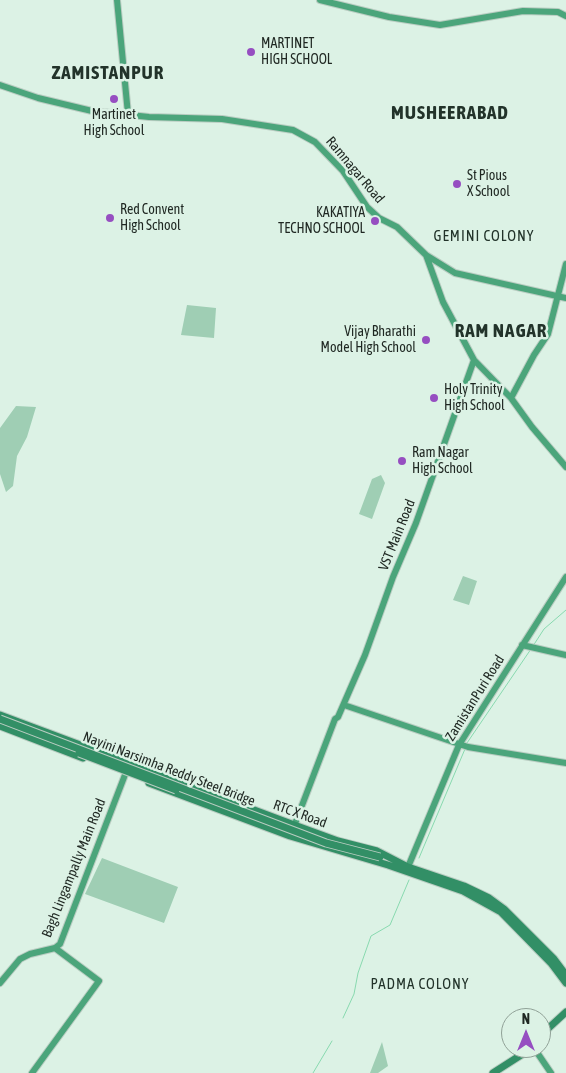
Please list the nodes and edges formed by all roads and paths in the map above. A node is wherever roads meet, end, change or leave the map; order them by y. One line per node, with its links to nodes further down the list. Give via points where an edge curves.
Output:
1 (117, 0): 5 (street)
2 (320, 0): 3 (street, via 389,17 440,25 523,11 558,12)
3 (566, 16)
4 (0, 85): 5 (street, Ramnagar Road, via 64,105)
5 (128, 114): 6 (street, Ramnagar Road, via 149,118 222,119 293,130 315,142 342,171 367,207 379,218 398,227)
6 (426, 255): 8 (street, via 455,273); 10 (street, Ramnagar Road, via 443,302)
7 (566, 264): 8 (street)
8 (557, 296): 9 (street); 11 (street, via 548,334)
9 (566, 298)
10 (474, 360): 11 (street, Ramnagar Road); 16 (street, VST Main Road, via 416,523)
11 (511, 398): 12 (street, Ramnagar Road)
12 (566, 467)
13 (566, 578): 14 (street, ZamistanPuri Road)
14 (525, 646): 15 (street); 20 (street, ZamistanPuri Road)
15 (566, 655)
16 (344, 704): 20 (street); 25 (street, VST Main Road, via 335,719)
17 (0, 715): 21 (main road, RTC X Road)
18 (0, 719): 28 (main road, Nayini Narsimha Reddy Steel Bridge, bridge, via 326,843)
19 (0, 725): 23 (main road, RTC X Road); 24 (main road, Nayini Narsimha Reddy Steel Bridge, bridge)
20 (463, 746): 22 (street); 29 (street, ZamistanPuri Road)
21 (130, 762): 23 (street, Bagh Lingampally Main Road); 25 (main road, RTC X Road)
22 (566, 763)
23 (125, 774): 26 (main road, RTC X Road); 31 (street, Bagh Lingampally Main Road, via 60,944)
24 (256, 820): 26 (main road, RTC X Road)
25 (296, 826): 27 (street, VST Main Road); 28 (main road, RTC X Road)
26 (266, 828): 27 (main road, RTC X Road)
27 (292, 837): 30 (main road, RTC X Road, via 452,886)
28 (384, 857): 29 (main road, RTC X Road)
29 (408, 867): 30 (main road, RTC X Road, via 464,886 489,898)
30 (502, 911): 32 (main road, RTC X Road); 35 (main road, RTC X Road)
31 (55, 948): 33 (street); 34 (street, Bagh Lingampally Main Road, via 20,959)
32 (566, 974)
33 (97, 980): 43 (street); 44 (street)
34 (0, 983)
35 (566, 983)
36 (566, 1012): 38 (main road)
37 (566, 1018): 39 (main road)
38 (551, 1026)
39 (551, 1031)
40 (509, 1058): 45 (main road)
41 (517, 1058): 46 (main road)
42 (540, 1058): 47 (street)
43 (28, 1073)
44 (32, 1073)
45 (486, 1073)
46 (493, 1073)
47 (551, 1073)

